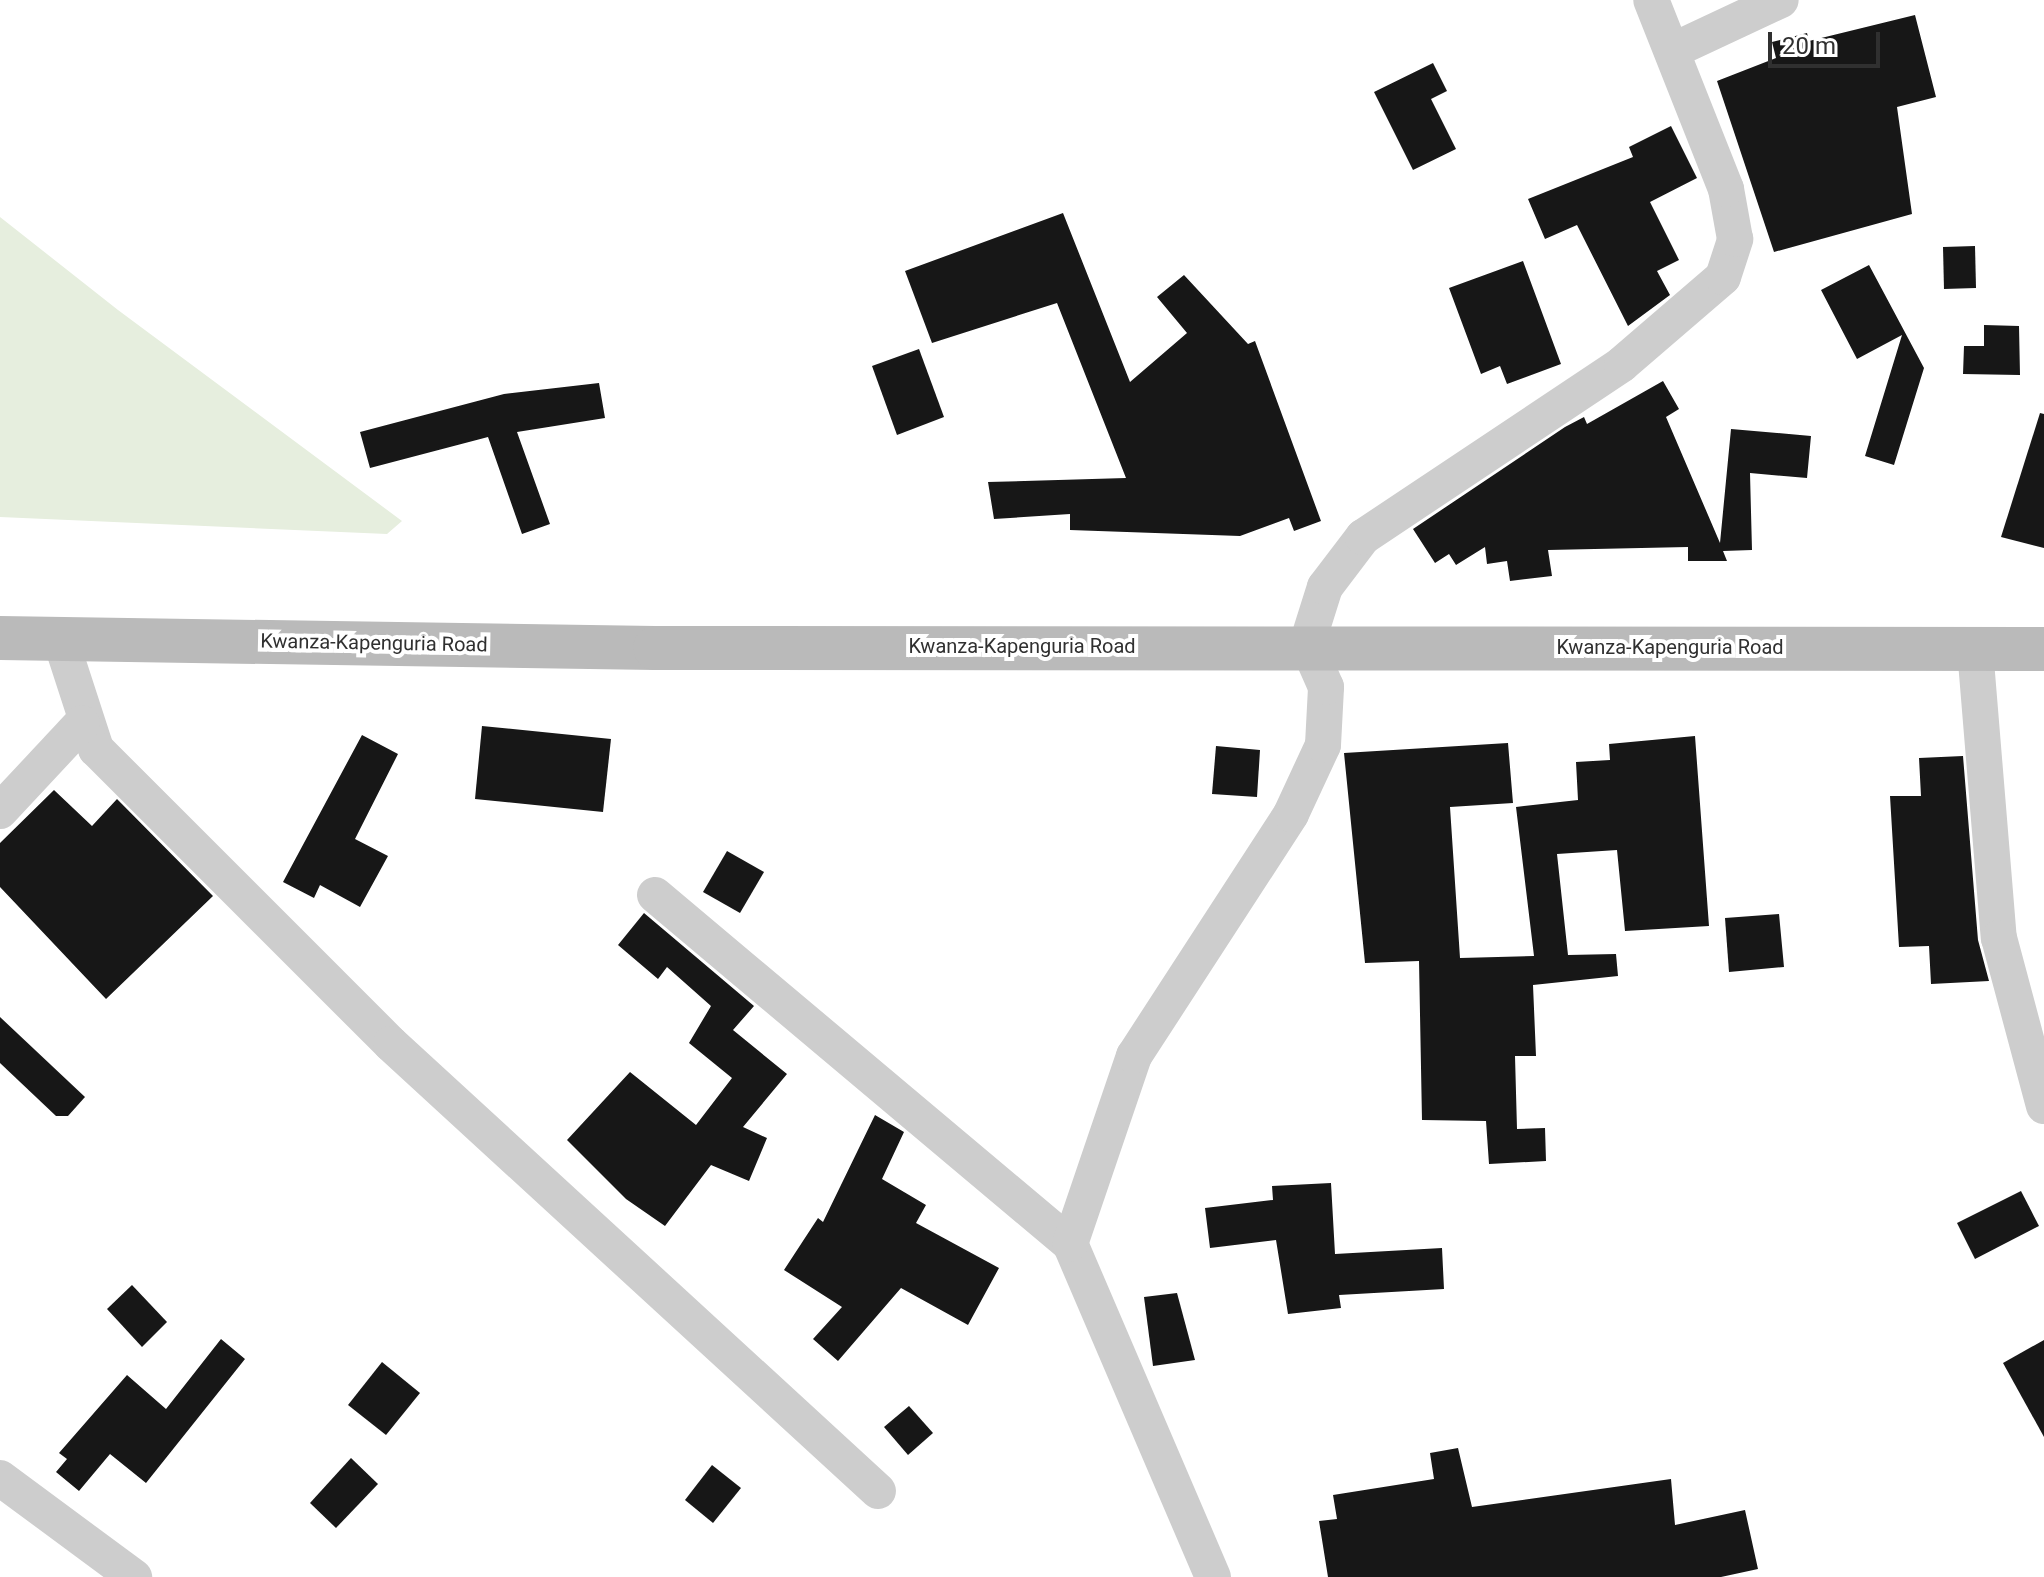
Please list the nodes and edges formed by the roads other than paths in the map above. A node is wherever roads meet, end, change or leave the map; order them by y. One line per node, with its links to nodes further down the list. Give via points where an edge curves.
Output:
1 (1651, 0): 3 (street)
2 (1781, 0): 3 (street)
3 (1672, 51): 6 (street, via 1726,189 1735,239 1723,277 1622,364 1363,537 1325,587)
4 (0, 638): 5 (street, Kwanza-Kapenguria Road)
5 (60, 638): 6 (street, Kwanza-Kapenguria Road, via 655,648); 9 (street)
6 (1307, 644): 7 (street, Kwanza-Kapenguria Road); 13 (street, via 1326,687 1323,745 1291,814 1134,1056)
7 (1975, 649): 8 (street, Kwanza-Kapenguria Road); 12 (street, via 1999,938)
8 (2044, 649)
9 (82, 723): 10 (street); 15 (street, via 125,778 391,1044)
10 (0, 811)
11 (655, 895): 13 (street)
12 (2044, 1106)
13 (1070, 1244): 17 (street)
14 (0, 1478): 16 (street)
15 (878, 1491)
16 (134, 1577)
17 (1213, 1577)

